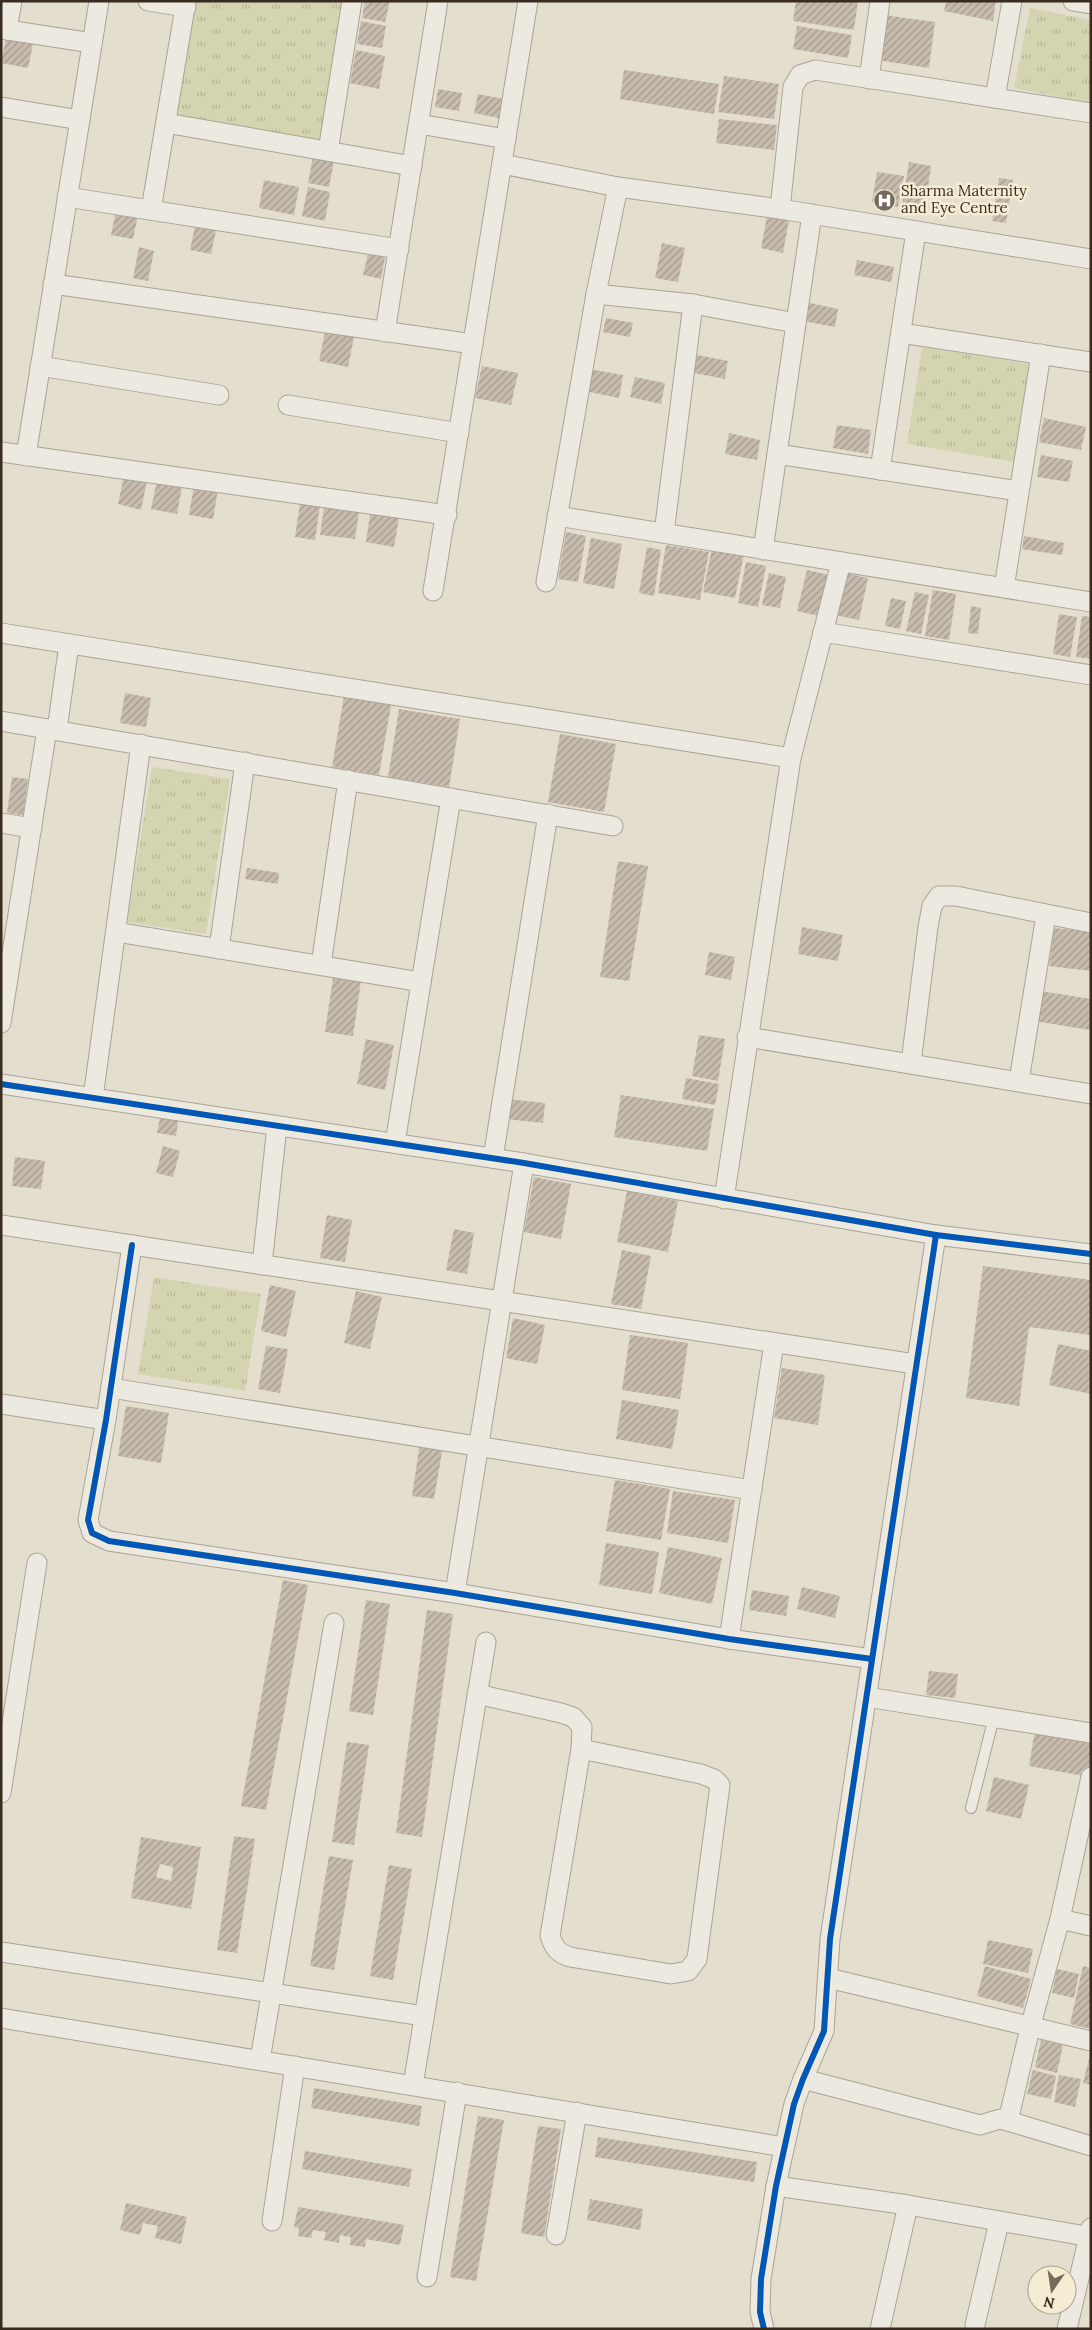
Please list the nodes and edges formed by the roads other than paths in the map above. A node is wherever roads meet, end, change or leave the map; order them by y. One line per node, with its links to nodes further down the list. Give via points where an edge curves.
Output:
1 (12, 1): 12 (street)
2 (99, 1): 13 (street)
3 (148, 1): 10 (street)
4 (352, 1): 22 (street)
5 (438, 1): 20 (street)
6 (528, 1): 21 (street)
7 (880, 1): 14 (street)
8 (1012, 1): 15 (street)
9 (1073, 1): 11 (street)
10 (186, 4): 19 (street)
11 (1091, 4)
12 (4, 29): 13 (street)
13 (92, 43): 18 (street)
14 (869, 79): 15 (street); 27 (street, via 815,70 800,75 792,87)
15 (995, 98): 17 (street)
16 (1, 108): 18 (street)
17 (1091, 113)
18 (80, 120): 26 (street)
19 (166, 123): 22 (street); 28 (street)
20 (418, 124): 21 (street); 24 (street)
21 (506, 138): 23 (street)
22 (328, 151): 24 (street)
23 (502, 164): 25 (street); 39 (street)
24 (412, 166): 31 (street)
25 (618, 187): 27 (street); 34 (street)
26 (67, 197): 28 (street); 33 (street)
27 (780, 209): 29 (street)
28 (151, 210): 31 (street)
29 (812, 214): 30 (street); 36 (street)
30 (916, 231): 32 (street); 38 (street)
31 (399, 249): 37 (street)
32 (1091, 259)
33 (53, 284): 37 (street); 42 (street)
34 (596, 294): 35 (street); 52 (street)
35 (693, 304): 36 (street); 53 (street)
36 (796, 323): 47 (street)
37 (385, 332): 39 (street)
38 (901, 333): 40 (street); 49 (street)
39 (473, 344): 45 (street)
40 (1041, 354): 41 (street); 50 (street)
41 (1091, 362)
42 (40, 366): 43 (street); 48 (street)
43 (219, 395)
44 (288, 405): 45 (street)
45 (459, 433): 51 (street)
46 (1, 452): 48 (street)
47 (777, 454): 49 (street); 54 (street)
48 (26, 456): 51 (street)
49 (880, 470): 50 (street)
50 (1019, 491): 57 (street)
51 (447, 515): 58 (street)
52 (557, 516): 53 (street); 56 (street)
53 (664, 534): 54 (street)
54 (763, 550): 55 (street)
55 (841, 562): 57 (street); 60 (street)
56 (546, 582)
57 (1004, 588): 59 (street)
58 (433, 591)
59 (1091, 602)
60 (823, 632): 63 (street); 67 (street)
61 (1, 633): 62 (street)
62 (70, 644): 65 (street); 67 (street)
63 (1091, 675)
64 (1, 721): 65 (street)
65 (52, 729): 66 (street); 74 (street)
66 (141, 744): 68 (street); 78 (street)
67 (791, 758): 83 (street)
68 (245, 762): 69 (street); 79 (street)
69 (348, 780): 70 (street); 80 (street)
70 (451, 798): 71 (street); 81 (street)
71 (548, 814): 73 (street); 91 (street)
72 (1, 823): 74 (street)
73 (613, 826)
74 (32, 828): 77 (street)
75 (1046, 915): 76 (street); 84 (street, via 956,896 939,896 932,906 928,927); 85 (street)
76 (1091, 923)
77 (8, 932): 82 (street)
78 (116, 932): 79 (street); 88 (street)
79 (219, 949): 80 (street)
80 (321, 966): 81 (street)
81 (421, 982): 90 (street)
82 (1, 1023)
83 (747, 1037): 84 (street); 93 (street)
84 (912, 1063): 85 (street)
85 (1019, 1081): 87 (street)
86 (1, 1084): 88 (street)
87 (1091, 1094)
88 (93, 1098): 89 (street)
89 (277, 1126): 90 (street); 98 (street)
90 (395, 1143): 91 (street)
91 (493, 1158): 92 (street)
92 (524, 1163): 93 (street); 99 (street)
93 (724, 1199): 95 (street)
94 (1, 1225): 96 (street)
95 (936, 1235): 97 (street); 101 (street)
96 (132, 1244): 98 (street); 102 (street)
97 (1091, 1254)
98 (262, 1264): 99 (street)
99 (502, 1301): 100 (street); 105 (street)
100 (774, 1342): 101 (street); 106 (street)
101 (915, 1364): 112 (street)
102 (111, 1388): 104 (street); 105 (street)
103 (1, 1404): 104 (street)
104 (106, 1420): 108 (street, via 88,1520 92,1533 109,1541)
105 (479, 1446): 106 (street); 108 (street)
106 (752, 1490): 110 (street)
107 (37, 1563): 119 (street)
108 (455, 1593): 110 (street)
109 (334, 1624): 126 (street)
110 (729, 1639): 112 (street)
111 (486, 1642): 113 (street)
112 (872, 1659): 114 (street)
113 (477, 1694): 117 (street, via 573,1717 582,1727); 127 (street)
114 (867, 1697): 115 (street); 125 (street, via 830,1939)
115 (994, 1717): 116 (street); 120 (lane)
116 (1091, 1733)
117 (581, 1749): 117 (street, via 701,1774 720,1785 697,1959 688,1971 671,1974 570,1957 559,1954 552,1945 550,1936)
118 (1091, 1777): 121 (street)
119 (1, 1793)
120 (971, 1808)
121 (1086, 1816): 122 (street)
122 (1060, 1920): 123 (street); 129 (street)
123 (1091, 1926)
124 (1, 1952): 126 (street)
125 (828, 1978): 129 (street); 133 (street, via 824,2031)
126 (271, 1992): 127 (street); 131 (street)
127 (424, 2016): 134 (street)
128 (1, 2018): 131 (street)
129 (1030, 2028): 130 (street); 137 (street)
130 (1091, 2041)
131 (260, 2060): 132 (street)
132 (294, 2066): 134 (street); 142 (street)
133 (802, 2079): 137 (street, via 980,2125 1000,2119); 139 (street)
134 (412, 2085): 135 (street)
135 (457, 2092): 136 (street); 146 (street)
136 (577, 2112): 139 (street); 145 (street)
137 (1008, 2121): 138 (street)
138 (1091, 2146)
139 (784, 2147): 140 (street)
140 (776, 2186): 141 (street); 148 (street, via 761,2279 760,2312)
141 (908, 2205): 143 (street); 149 (street)
142 (272, 2221)
143 (999, 2222): 144 (street); 147 (street)
144 (1090, 2234): 150 (street)
145 (556, 2235)
146 (428, 2277)
147 (974, 2326)
148 (764, 2329)
149 (880, 2329)
150 (1067, 2329)

